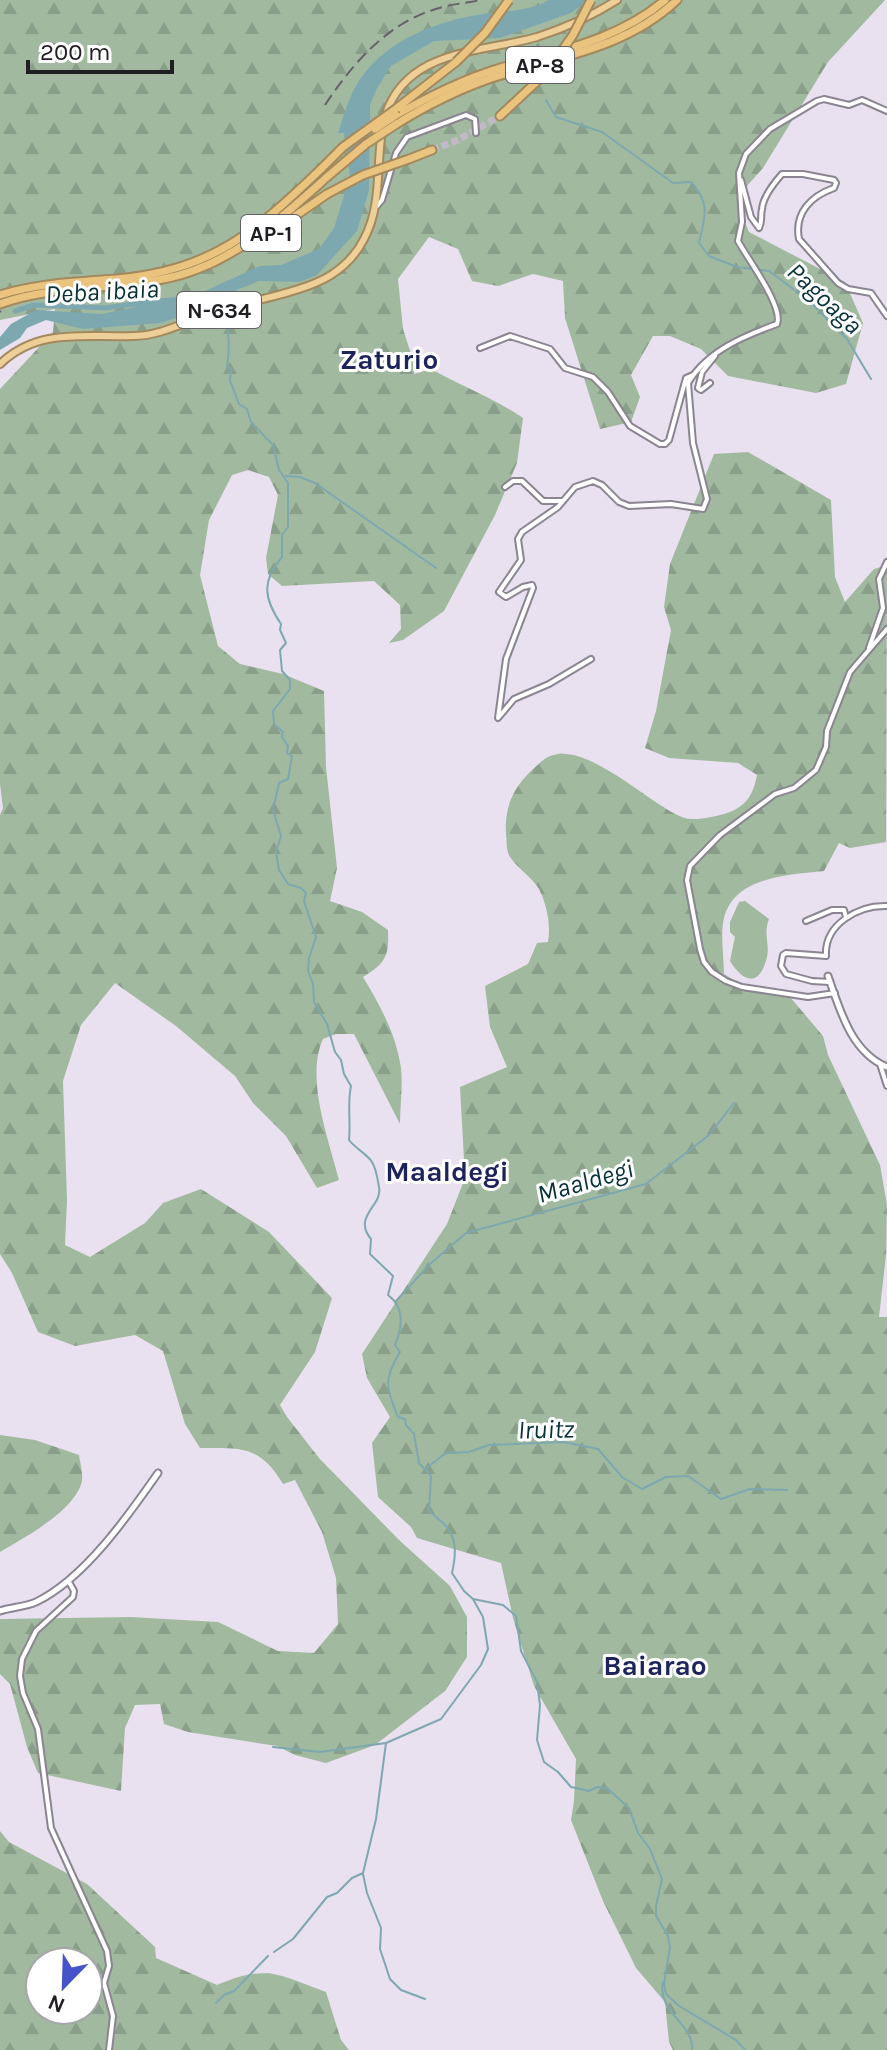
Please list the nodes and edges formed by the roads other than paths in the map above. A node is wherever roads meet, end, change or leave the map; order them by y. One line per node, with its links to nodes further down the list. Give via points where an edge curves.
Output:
1 (509, 0): 7 (highway, bridge, via 485,33)
2 (591, 0): 8 (highway, bridge, via 547,72)
3 (617, 0): 13 (highway, N-634, via 564,28 450,55 413,74 385,118)
4 (665, 0): 7 (highway, AP-8, via 602,38 457,84)
5 (677, 0): 7 (highway, AP-8, via 618,40 486,80)
6 (887, 111): 12 (street, via 862,100 849,105 817,101 757,140 741,162)
7 (397, 116): 11 (highway, AP-8, bridge); 14 (highway, AP-8, bridge, via 261,234)
8 (500, 116)
9 (476, 133): 13 (street, via 475,119 466,115 407,137)
10 (432, 150): 14 (highway, AP-1, bridge, via 363,175 244,250)
11 (322, 168): 15 (highway, AP-1, via 265,222 207,257 162,272)
12 (740, 177): 17 (street, via 759,228 764,200 782,174 834,180 834,188 806,206 799,239 838,283 871,293); 19 (street, via 738,241 780,318)
13 (375, 207): 20 (highway, N-634, via 355,253 318,282 138,336 43,338)
14 (210, 263): 16 (highway, AP-1, via 166,279 45,292)
15 (0, 295)
16 (0, 304)
17 (887, 316)
18 (480, 348): 21 (street, via 510,336 550,349 565,368 598,382 630,426 660,444 668,443 686,378)
19 (716, 354): 21 (street); 22 (street, via 698,388)
20 (0, 364)
21 (693, 375): 24 (street, via 688,383 690,422 706,493 703,509 629,506 593,481 575,487)
22 (710, 383)
23 (505, 487): 24 (street, via 522,481 543,501)
24 (563, 501): 28 (street, via 522,532 521,560 499,592 506,597 523,587 533,588 506,659 498,718 514,699)
25 (887, 562): 27 (street, via 879,579 883,608)
26 (887, 629): 27 (street)
27 (869, 648): 33 (street, via 850,672 816,770 720,835 690,866 687,880 700,949 712,972 742,987 808,997)
28 (591, 659)
29 (887, 906): 30 (street)
30 (846, 915): 31 (street, via 837,908); 32 (street, via 829,937 826,956 783,955 782,970 794,978)
31 (806, 921)
32 (829, 979): 33 (street)
33 (835, 993): 34 (street, via 853,1039)
34 (884, 1066): 35 (street)
35 (887, 1086)
36 (158, 1473): 37 (street)
37 (69, 1582): 38 (street, via 33,1603); 39 (street, via 73,1597 36,1631 20,1676 38,1729 51,1828 107,1951 104,1983 113,2016)
38 (0, 1611)
39 (109, 2050)

